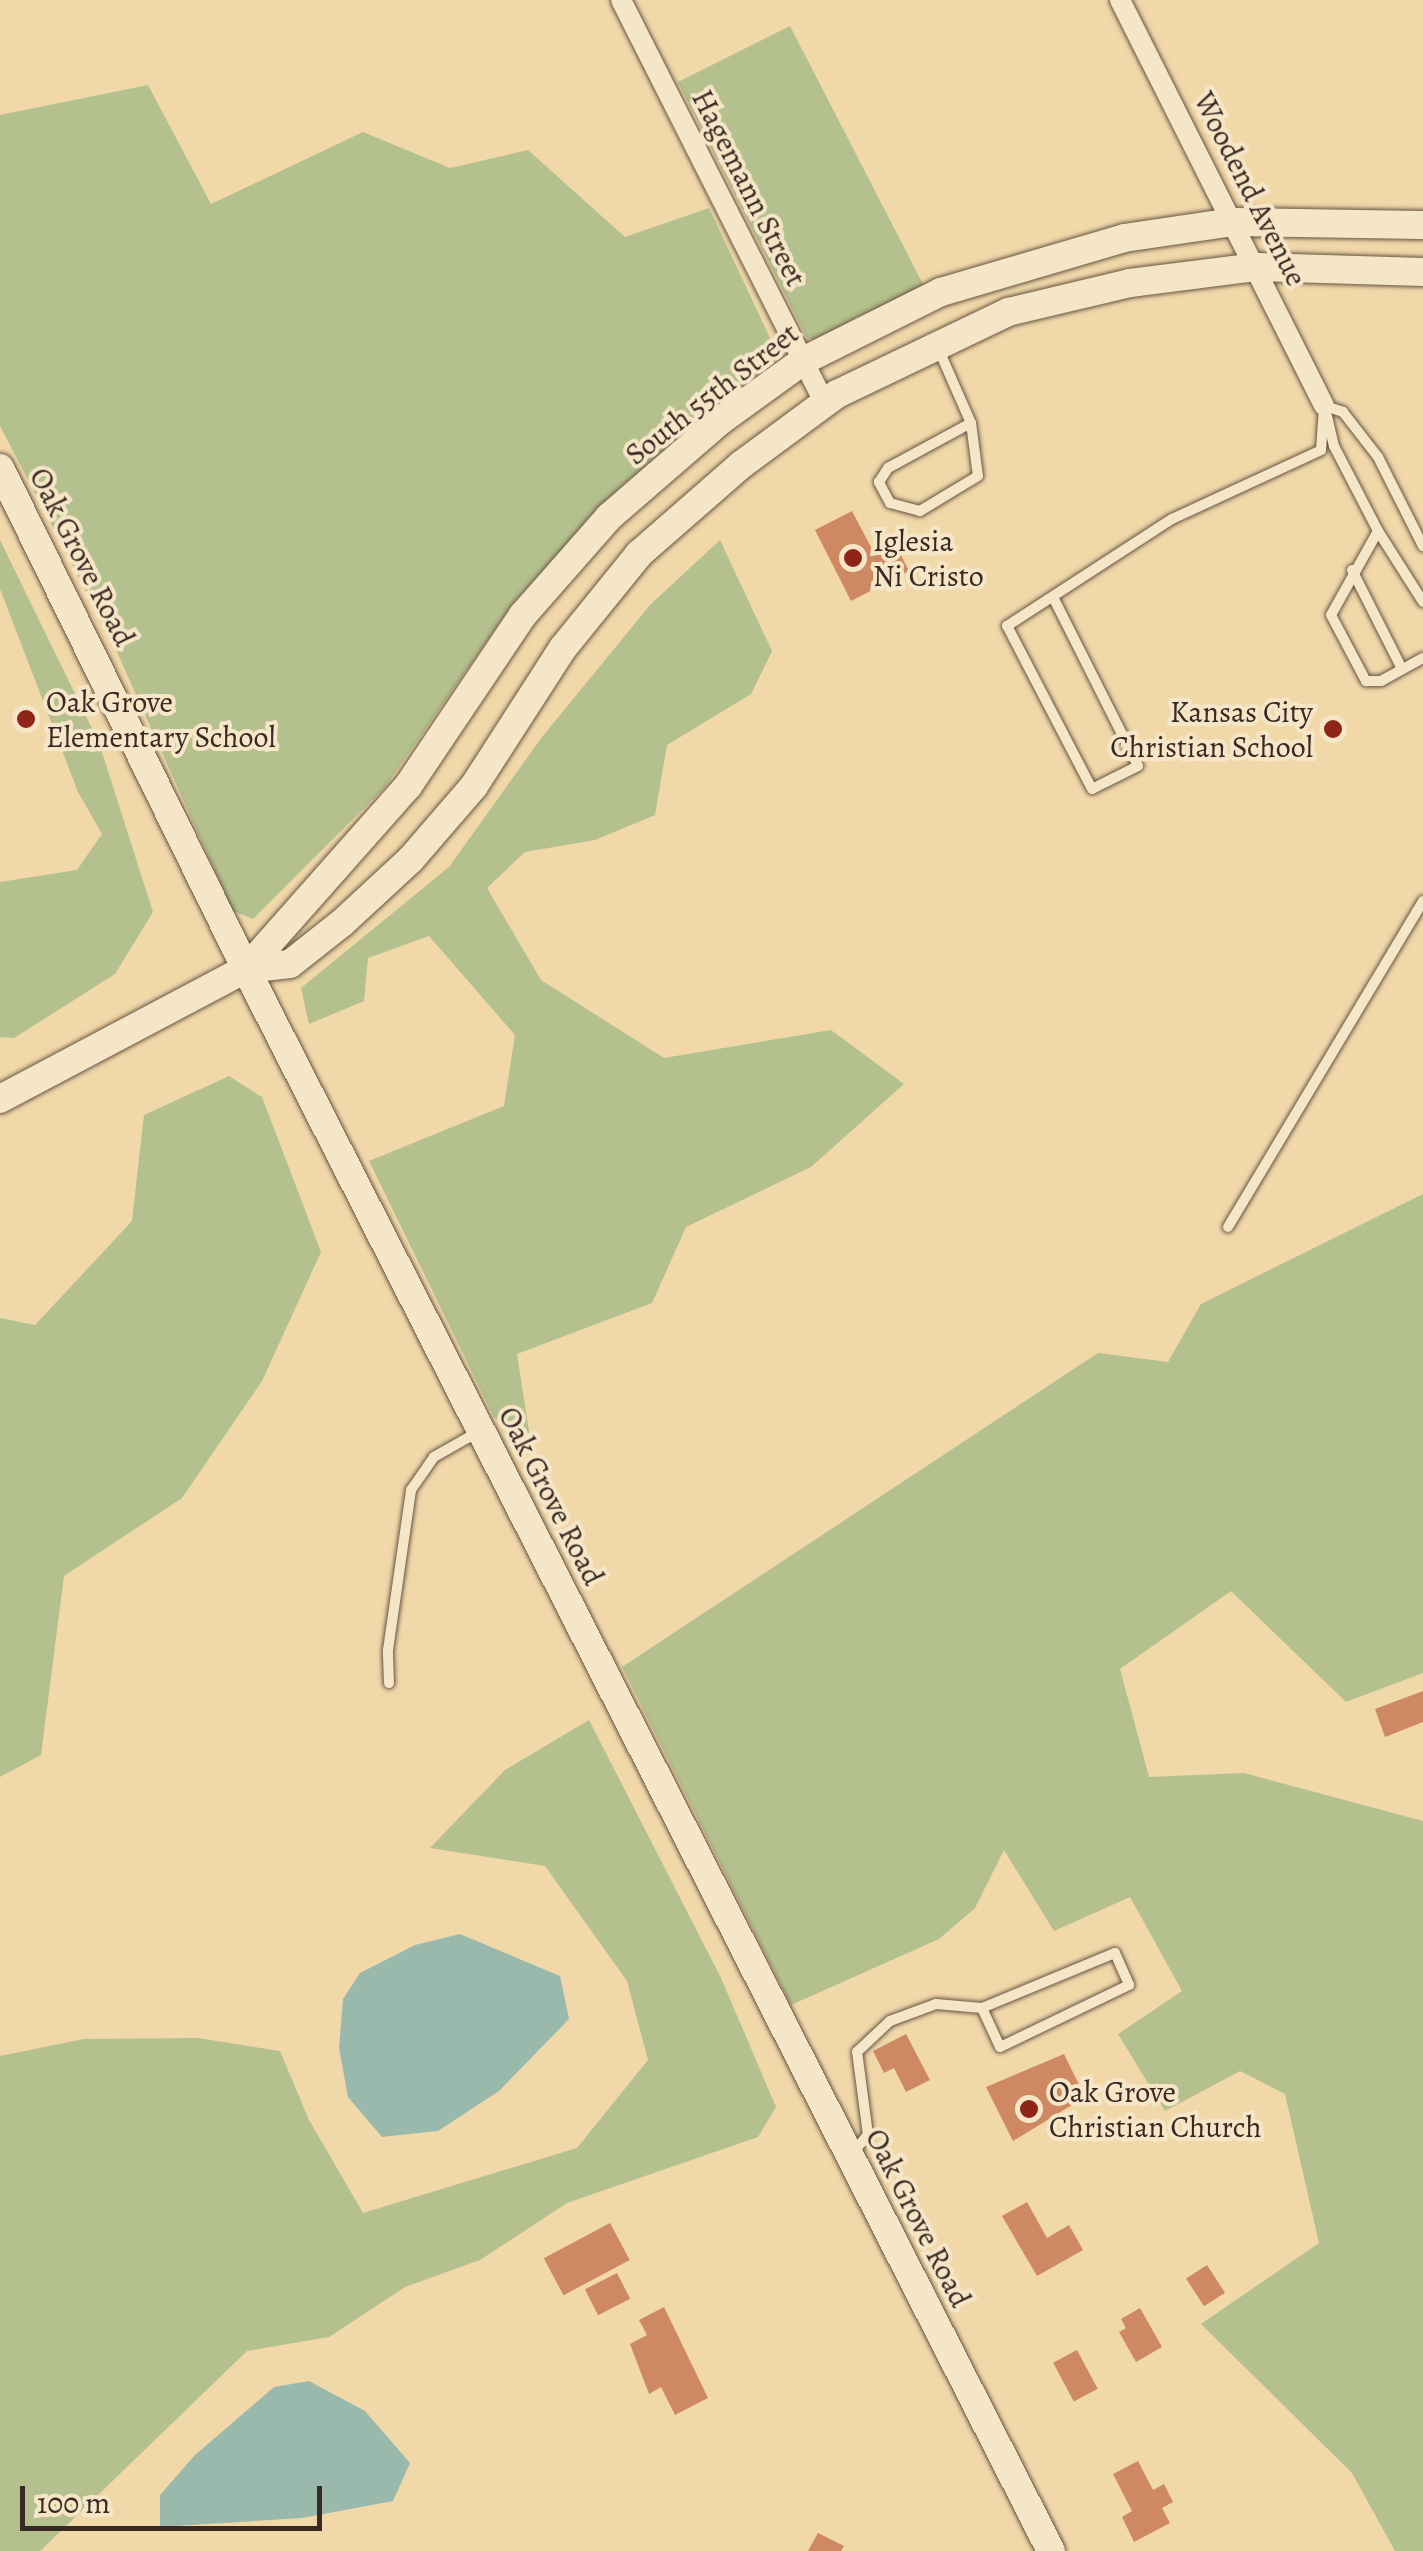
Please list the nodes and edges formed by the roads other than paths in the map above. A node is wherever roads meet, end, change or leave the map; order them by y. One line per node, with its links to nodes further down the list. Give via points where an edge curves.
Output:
1 (621, 0): 8 (street, Hagemann Street)
2 (1120, 0): 3 (street, Woodend Avenue)
3 (1234, 222): 4 (street, South 55th Street); 5 (street, Woodend Avenue); 8 (street, South 55th Street, via 1124,238 999,270 896,311)
4 (1423, 224)
5 (1257, 267): 6 (street, South 55th Street); 7 (street, South 55th Street, via 1086,293 1008,312); 10 (street, Woodend Avenue)
6 (1423, 272)
7 (936, 342): 9 (street, South 55th Street); 11 (lane)
8 (803, 362): 9 (street, Hagemann Street); 21 (street, South 55th Street, via 609,517 523,616 408,786)
9 (825, 403): 21 (street, South 55th Street, via 740,465 640,554 563,648 474,786 411,860 290,964)
10 (1324, 406): 13 (lane, via 1334,446); 14 (lane, via 1343,412 1378,457); 17 (lane, via 1321,450 1172,520)
11 (971, 422): 11 (lane, via 978,476 920,511 890,503 879,482 888,468)
12 (0, 468): 21 (street, Oak Grove Road)
13 (1378, 531): 15 (lane); 16 (lane)
14 (1423, 546)
15 (1352, 570): 19 (lane); 19 (lane, via 1330,614 1366,681)
16 (1422, 596)
17 (1053, 597): 17 (lane, via 1007,626 1092,788 1138,766)
18 (1423, 658): 19 (lane)
19 (1402, 670)
20 (1423, 901): 23 (lane)
21 (246, 969): 22 (street, South 55th Street); 24 (street, Oak Grove Road)
22 (0, 1099)
23 (1228, 1227)
24 (481, 1430): 25 (lane, via 434,1457 410,1490 388,1650); 27 (street, Oak Grove Road)
25 (390, 1684)
26 (982, 2008): 26 (lane, via 1115,1953 1129,1985 1000,2047); 27 (lane, via 936,2004 869,2034 857,2052 868,2135)
27 (850, 2156): 28 (street, Oak Grove Road)
28 (1051, 2551)

